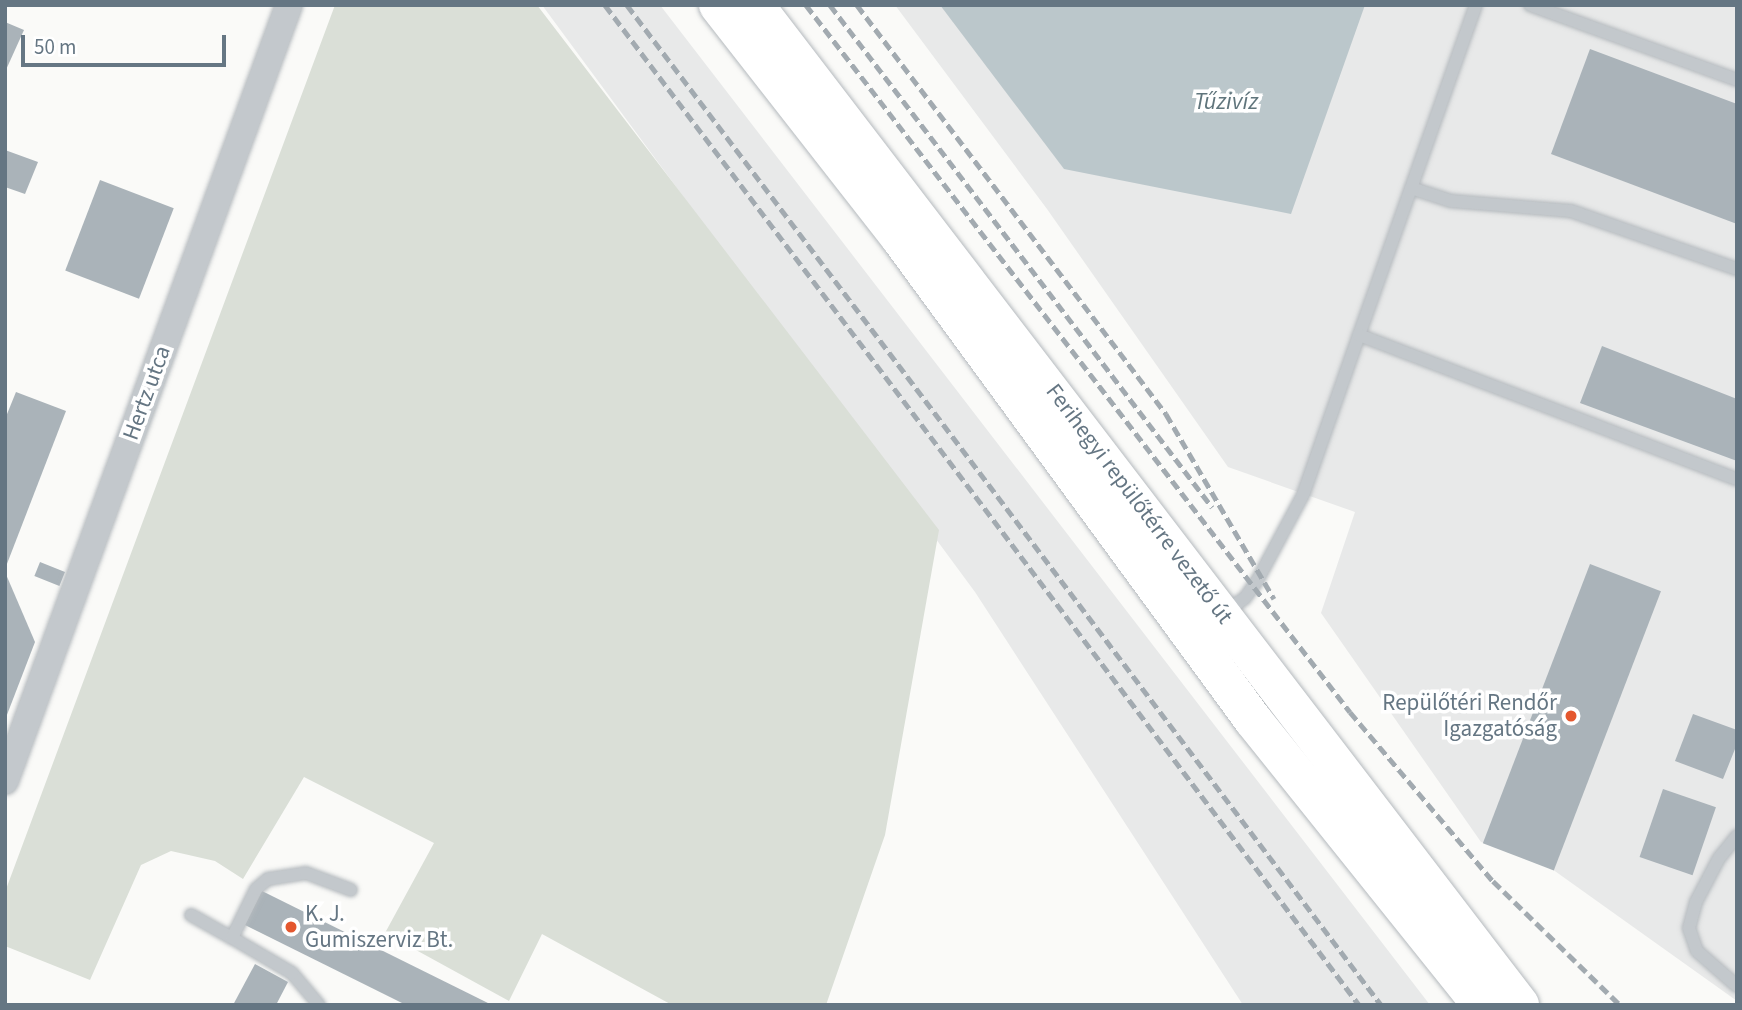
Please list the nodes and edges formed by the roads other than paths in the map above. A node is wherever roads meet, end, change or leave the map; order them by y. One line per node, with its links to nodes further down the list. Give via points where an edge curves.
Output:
1 (289, 5): 16 (street, Hertz utca)
2 (718, 5): 10 (main road, Ferihegyi repülőtérre vezető út, via 901,238)
3 (755, 5): 13 (main road, Ferihegyi repülőtérre vezető út)
4 (1476, 5): 7 (lane)
5 (1530, 5): 6 (lane)
6 (1737, 80)
7 (1412, 188): 8 (lane, via 1451,201 1571,211); 9 (lane)
8 (1737, 269)
9 (1359, 335): 11 (lane); 13 (lane, via 1303,495)
10 (1064, 461): 12 (lane, via 1106,503); 15 (main road, Ferihegyi repülőtérre vezető út)
11 (1737, 479)
12 (1185, 605)
13 (1228, 622): 15 (main road, Ferihegyi repülőtérre vezető út)
14 (1239, 677): 15 (lane)
15 (1267, 709): 23 (main road, Ferihegyi repülőtérre vezető út); 24 (main road, Ferihegyi repülőtérre vezető út)
16 (5, 781)
17 (1737, 836): 21 (lane, via 1719,858 1696,902 1689,928 1697,951)
18 (351, 890): 20 (lane, via 306,873 268,879 256,889)
19 (191, 915): 20 (lane)
20 (232, 939): 22 (lane, via 292,973)
21 (1737, 986)
22 (319, 1005)
23 (1481, 1005)
24 (1520, 1005)

